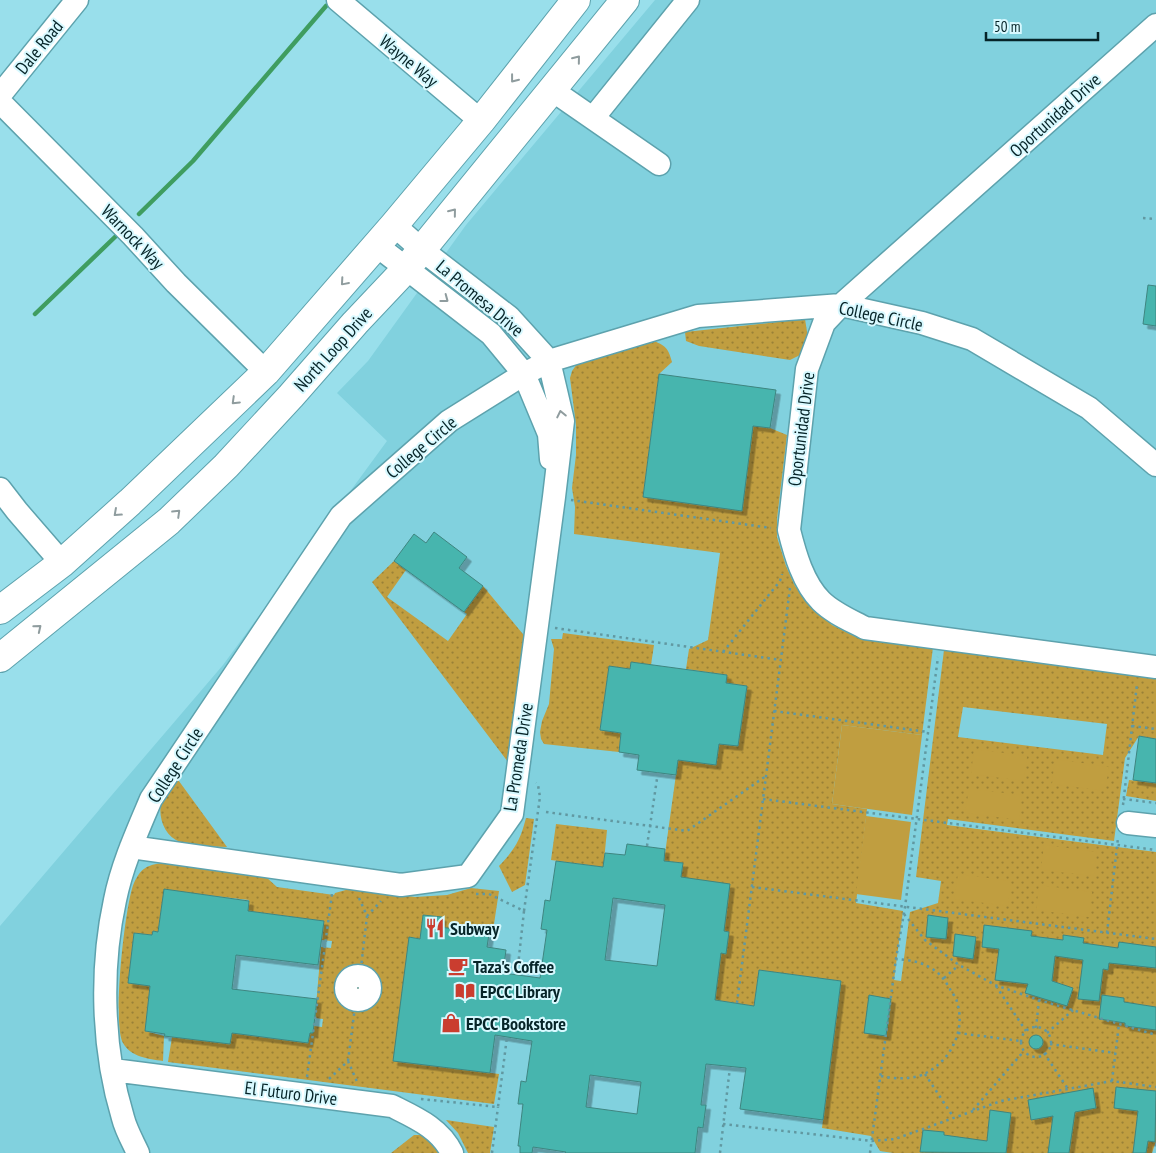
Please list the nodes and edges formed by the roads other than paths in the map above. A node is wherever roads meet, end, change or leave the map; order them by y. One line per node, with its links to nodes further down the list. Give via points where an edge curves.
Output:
1 (77, 0): 8 (street, Dale Road)
2 (338, 0): 11 (street, Wayne Way)
3 (576, 0): 11 (main road, North Loop Drive, one-way to 11)
4 (625, 0): 7 (main road, North Loop Drive, one-way to 4)
5 (688, 0): 10 (street)
6 (1156, 25): 16 (street, Oportunidad Drive)
7 (552, 90): 10 (street); 15 (main road, North Loop Drive, one-way to 7)
8 (0, 94)
9 (0, 102): 19 (street, Warnock Way)
10 (593, 118): 12 (street)
11 (481, 121): 13 (main road, North Loop Drive)
12 (658, 164)
13 (394, 225): 14 (main road, North Loop Drive); 15 (street, La Promesa Drive)
14 (376, 245): 15 (street, La Promesa Drive); 19 (main road, North Loop Drive, one-way to 19)
15 (414, 260): 17 (street, La Promesa Drive, one-way to 17); 18 (street, La Promesa Drive, via 509,317); 27 (main road, North Loop Drive, one-way to 15, via 169,521 239,452)
16 (841, 305): 18 (street, College Circle, via 698,316); 22 (street, College Circle, via 922,323 972,339 1089,408); 28 (street, Oportunidad Drive, via 824,323 806,369 789,530 796,556 820,600 864,628)
17 (491, 334): 20 (street, La Promesa Drive); 21 (street, La Promesa Drive, via 499,355 500,371)
18 (549, 361): 20 (street, College Circle); 24 (street, La Promesa Drive, one-way to 18, via 563,421)
19 (266, 372): 25 (main road, North Loop Drive, one-way to 25)
20 (524, 374): 21 (street, College Circle); 24 (street, La Promesa Drive, via 549,434)
21 (493, 394): 31 (street, College Circle, via 449,421 341,516 151,799)
22 (1156, 465)
23 (0, 489): 25 (street)
24 (554, 497): 31 (street, La Promeda Drive, via 512,814 468,876 401,885)
25 (62, 563): 26 (main road, North Loop Drive)
26 (0, 610)
27 (0, 658)
28 (1148, 666)
29 (1123, 822): 30 (street)
30 (1156, 826)
31 (131, 847): 34 (street, College Circle, via 115,899 107,953 105,1013)
32 (360, 976): 33 (street, via 369,982 370,990 366,997)
33 (356, 1000)
34 (113, 1070): 35 (street, College Circle, via 123,1119); 36 (street, El Futuro Drive, via 392,1106 434,1130)
35 (138, 1153)
36 (452, 1153)

